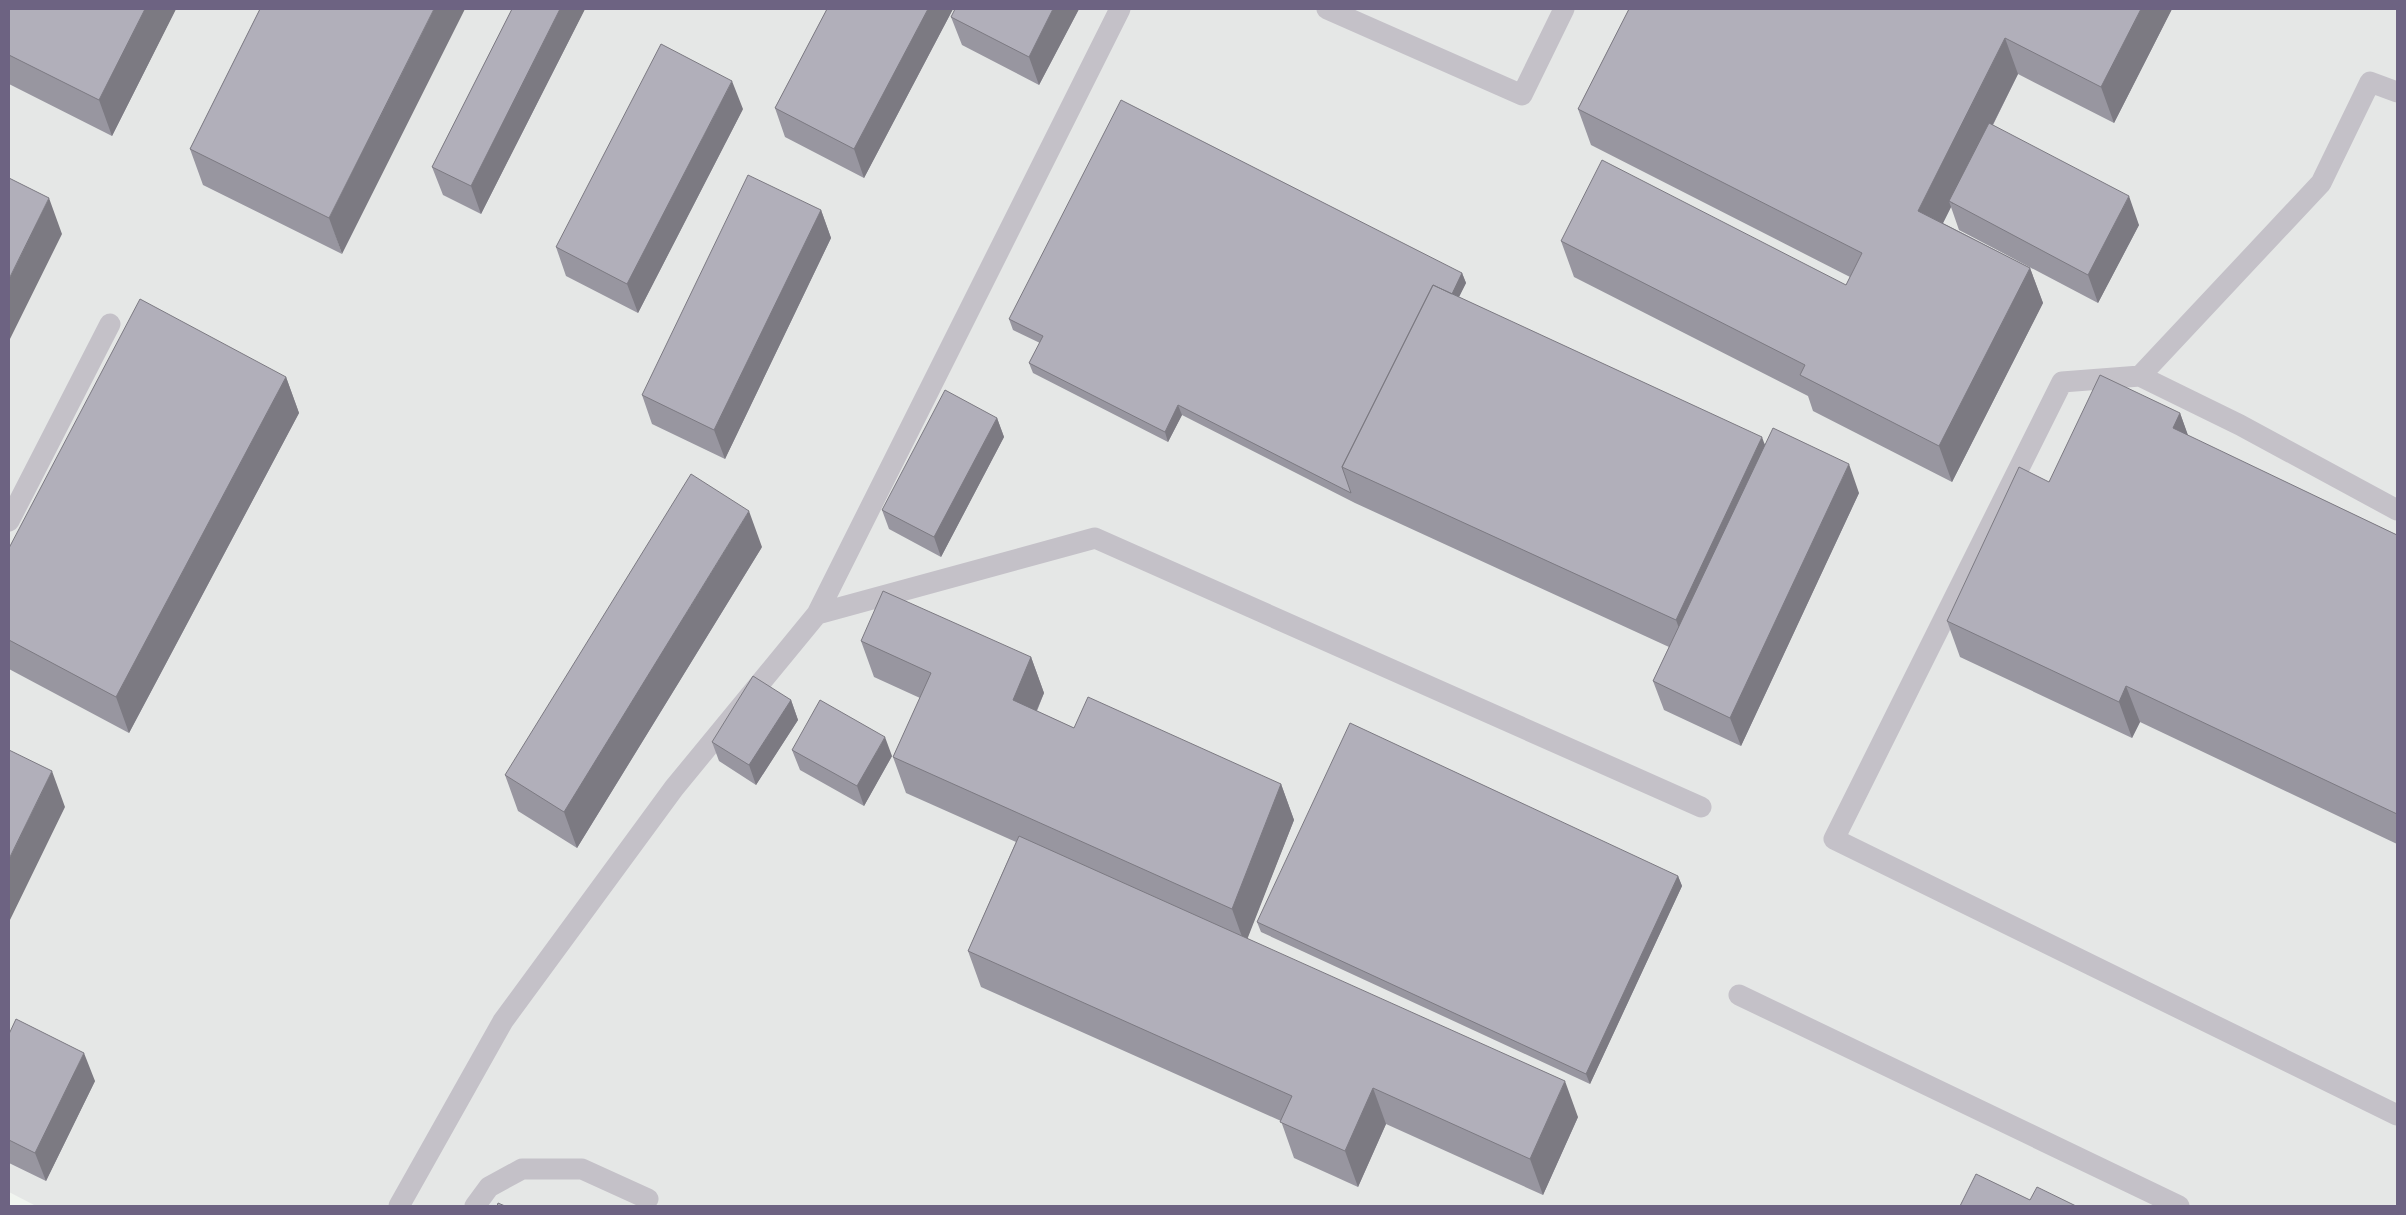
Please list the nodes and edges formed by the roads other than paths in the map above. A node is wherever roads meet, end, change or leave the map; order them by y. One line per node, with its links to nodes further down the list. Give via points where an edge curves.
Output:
1 (1120, 9): 9 (lane)
2 (1327, 9): 3 (lane, via 1522,95)
3 (1564, 9)
4 (2397, 92): 6 (lane, via 2370,82 2321,183)
5 (110, 324): 8 (lane)
6 (2140, 376): 7 (lane, via 2240,425); 12 (lane, via 2062,382 1834,839)
7 (2397, 510)
8 (9, 521)
9 (817, 614): 10 (lane, via 1095,538); 14 (lane, via 674,788 503,1021)
10 (1702, 807)
11 (1739, 996): 16 (lane)
12 (2397, 1115)
13 (648, 1198): 15 (lane, via 582,1168 522,1168 489,1187)
14 (399, 1206)
15 (475, 1206)
16 (2179, 1206)

